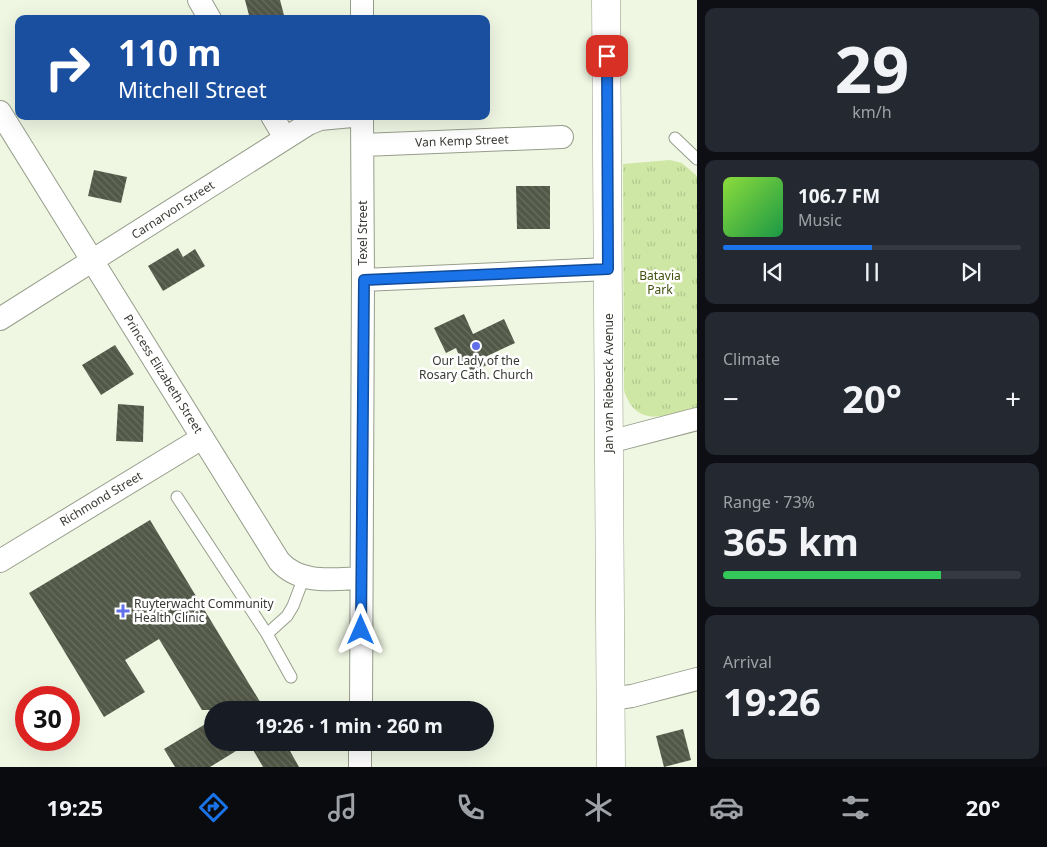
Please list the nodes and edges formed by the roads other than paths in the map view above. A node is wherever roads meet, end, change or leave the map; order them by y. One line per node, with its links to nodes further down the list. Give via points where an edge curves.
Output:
1 (199, 0): 4 (street)
2 (362, 0): 5 (street)
3 (606, 0): 16 (street, Jan van Riebeeck Avenue)
4 (208, 15)
5 (362, 15)
6 (0, 112): 15 (street, Princess Elizabeth Street)
7 (274, 120): 11 (street)
8 (318, 120): 11 (street, Carnarvon Street)
9 (362, 120): 13 (street, Texel Street)
10 (562, 137): 13 (street, Van Kemp Street)
11 (285, 138): 15 (street, Carnarvon Street)
12 (675, 138): 14 (lane)
13 (363, 145): 17 (street, Texel Street)
14 (697, 159)
15 (92, 261): 18 (street, Carnarvon Street); 20 (street, Princess Elizabeth Street)
16 (608, 269): 17 (street); 21 (street, Jan van Riebeeck Avenue)
17 (364, 280): 25 (street, Texel Street)
18 (0, 319)
19 (697, 419): 21 (street)
20 (202, 438): 23 (street, Richmond Street); 24 (street, Princess Elizabeth Street, via 279,561 287,570)
21 (609, 442): 29 (street, Jan van Riebeeck Avenue)
22 (177, 497): 26 (lane)
23 (0, 561)
24 (304, 577): 25 (street, Princess Elizabeth Street); 26 (lane, via 287,616)
25 (361, 578): 30 (street, Texel Street)
26 (267, 634): 27 (lane)
27 (291, 677)
28 (697, 679): 29 (street)
29 (610, 699): 33 (street, Jan van Riebeeck Avenue)
30 (361, 701)
31 (360, 751): 32 (street)
32 (360, 767)
33 (611, 767)

